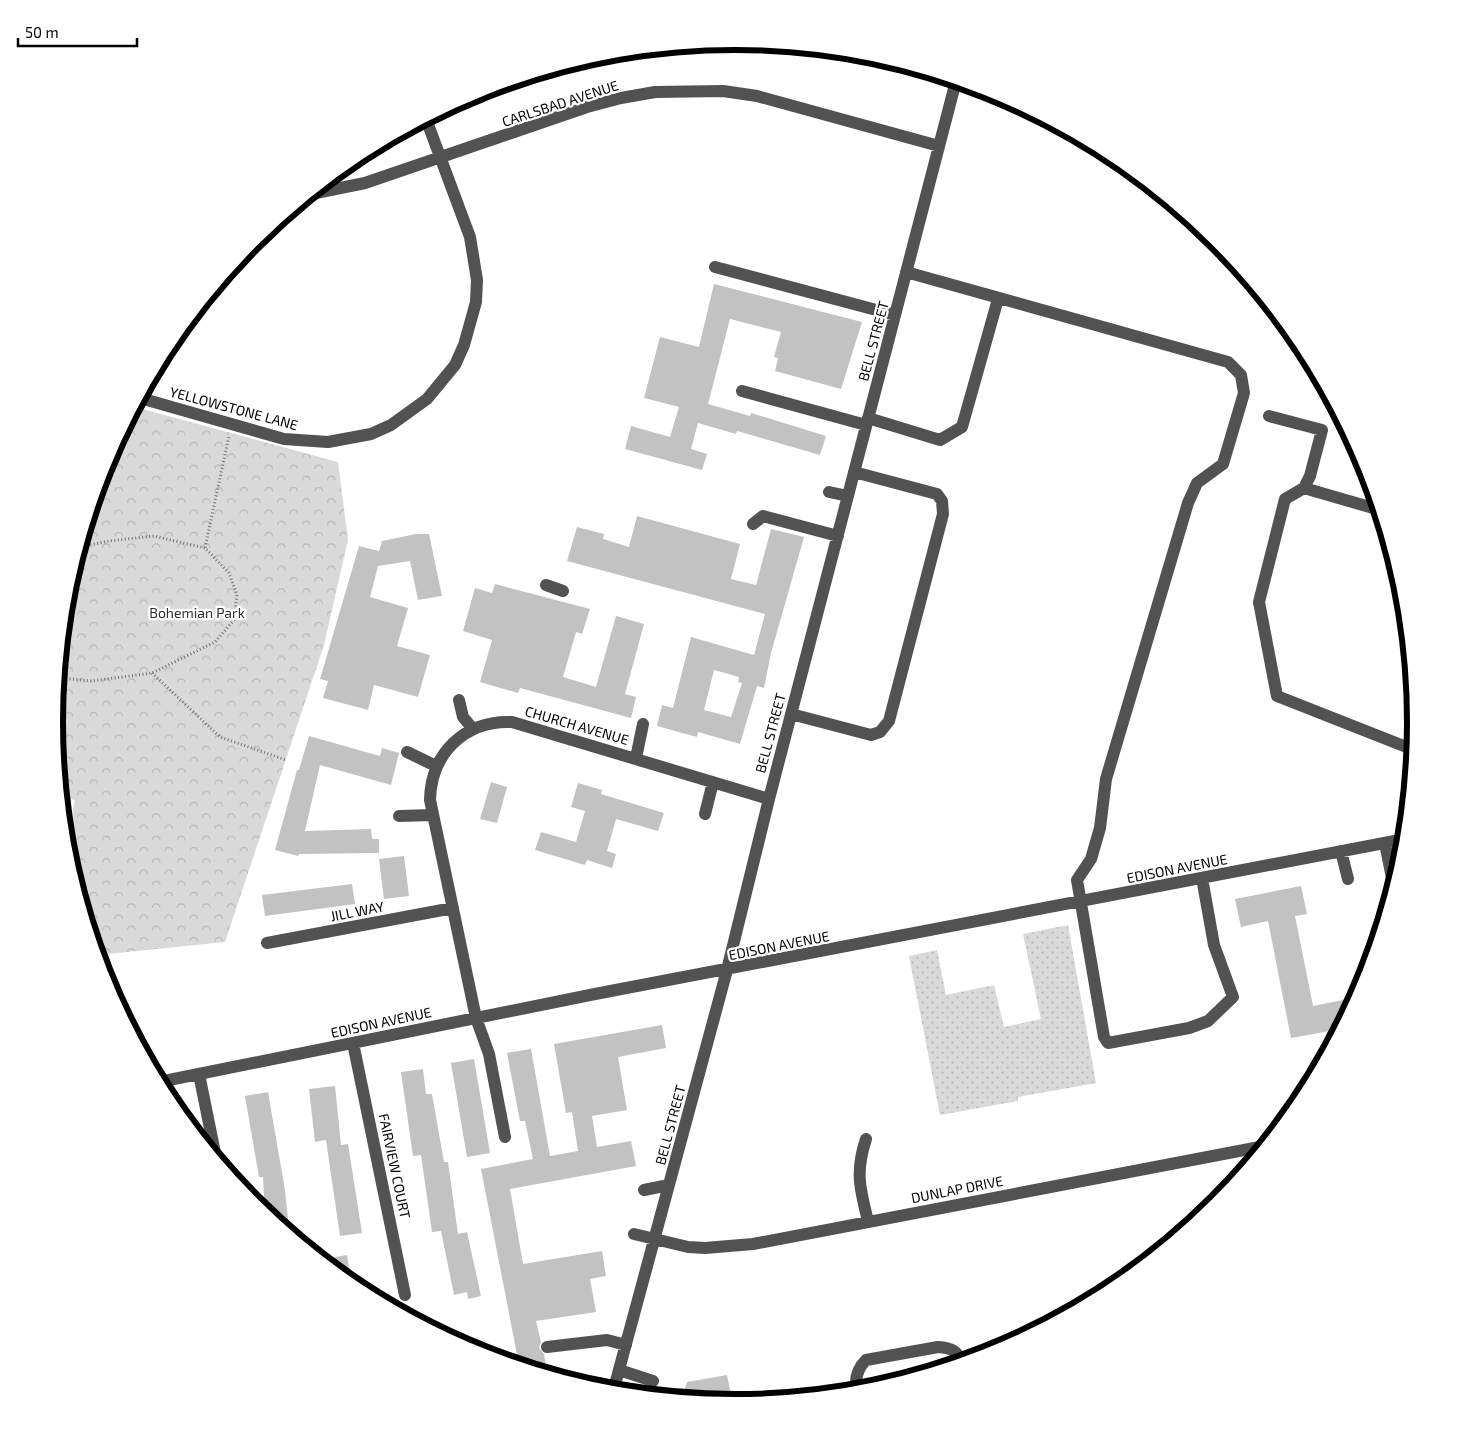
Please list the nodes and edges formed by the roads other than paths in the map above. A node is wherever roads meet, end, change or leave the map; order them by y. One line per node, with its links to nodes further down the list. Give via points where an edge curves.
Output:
1 (954, 87): 3 (street, BELL STREET)
2 (428, 125): 4 (street, YELLOWSTONE LANE)
3 (939, 146): 4 (street, CARLSBAD AVENUE, via 757,96 689,90 621,98); 7 (street, BELL STREET)
4 (440, 158): 5 (street, CARLSBAD AVENUE, via 365,183); 11 (street, YELLOWSTONE LANE, via 470,237 477,280 476,302 464,345 454,365 432,394 410,413 371,434 328,442 306,442 284,439)
5 (323, 192)
6 (715, 267): 9 (street)
7 (906, 272): 8 (street); 9 (street, BELL STREET)
8 (998, 299): 13 (street, via 962,427 940,440); 44 (street, via 1228,362 1241,375 1244,393 1223,464 1197,482 1188,503 1106,779 1100,828 1091,859 1077,880)
9 (895, 315): 13 (street, BELL STREET)
10 (742, 391): 13 (street)
11 (146, 400)
12 (1269, 416): 15 (street, via 1322,430)
13 (867, 422): 14 (street, BELL STREET)
14 (854, 472): 17 (street, BELL STREET); 24 (street, via 937,494 942,501 943,514 889,721 880,732 871,735)
15 (1304, 488): 18 (street); 29 (street, via 1285,499 1259,602 1277,696)
16 (829, 492): 17 (street)
17 (848, 496): 20 (street, BELL STREET)
18 (1373, 508)
19 (753, 524): 20 (street, via 763,516)
20 (838, 536): 24 (street, BELL STREET)
21 (546, 586): 22 (street)
22 (563, 591)
23 (459, 700): 27 (street, via 463,716)
24 (791, 714): 34 (street, BELL STREET)
25 (643, 724): 31 (street)
26 (573, 725): 28 (street)
27 (473, 729): 28 (street, CHURCH AVENUE, via 489,723 512,722); 32 (street, CHURCH AVENUE, via 449,746)
28 (570, 738): 31 (street, CHURCH AVENUE)
29 (1407, 747)
30 (407, 752): 32 (street)
31 (636, 758): 33 (street, CHURCH AVENUE)
32 (436, 766): 36 (street, CHURCH AVENUE, via 430,788)
33 (713, 782): 34 (street, CHURCH AVENUE); 35 (street)
34 (769, 799): 47 (street, BELL STREET)
35 (705, 814)
36 (433, 815): 37 (street); 45 (street, CHURCH AVENUE)
37 (399, 816)
38 (1397, 841): 39 (street, EDISON AVENUE)
39 (1385, 843): 40 (street, EDISON AVENUE); 41 (street)
40 (1341, 852): 42 (street, EDISON AVENUE); 43 (street)
41 (1391, 872)
42 (1202, 878): 44 (street, EDISON AVENUE); 44 (street, via 1214,945 1233,997 1208,1021 1189,1028 1108,1043 1104,1037)
43 (1348, 879)
44 (1079, 902): 47 (street, EDISON AVENUE)
45 (453, 908): 46 (street, JILL WAY); 48 (street, CHURCH AVENUE)
46 (267, 943)
47 (727, 970): 48 (street, EDISON AVENUE); 56 (street, BELL STREET)
48 (476, 1018): 49 (street, EDISON AVENUE); 52 (street, CHURCH AVENUE, via 489,1054)
49 (353, 1044): 50 (street, EDISON AVENUE); 61 (street, FAIRVIEW COURT)
50 (199, 1074): 51 (street, EDISON AVENUE); 54 (street)
51 (166, 1081)
52 (505, 1137)
53 (866, 1139): 58 (street, via 858,1173)
54 (214, 1146)
55 (1256, 1148): 58 (street, DUNLAP DRIVE)
56 (669, 1185): 57 (street); 60 (street, BELL STREET)
57 (644, 1190)
58 (868, 1221): 60 (street, DUNLAP DRIVE, via 728,1248 688,1246)
59 (634, 1234): 60 (street, DUNLAP DRIVE)
60 (654, 1239): 62 (street, BELL STREET)
61 (405, 1295)
62 (626, 1345): 63 (street, via 607,1340); 65 (street, BELL STREET)
63 (547, 1347)
64 (959, 1356): 68 (street, via 950,1348 938,1347 866,1360 859,1367)
65 (619, 1370): 66 (street); 67 (street, BELL STREET)
66 (653, 1381)
67 (615, 1384)
68 (856, 1384)

